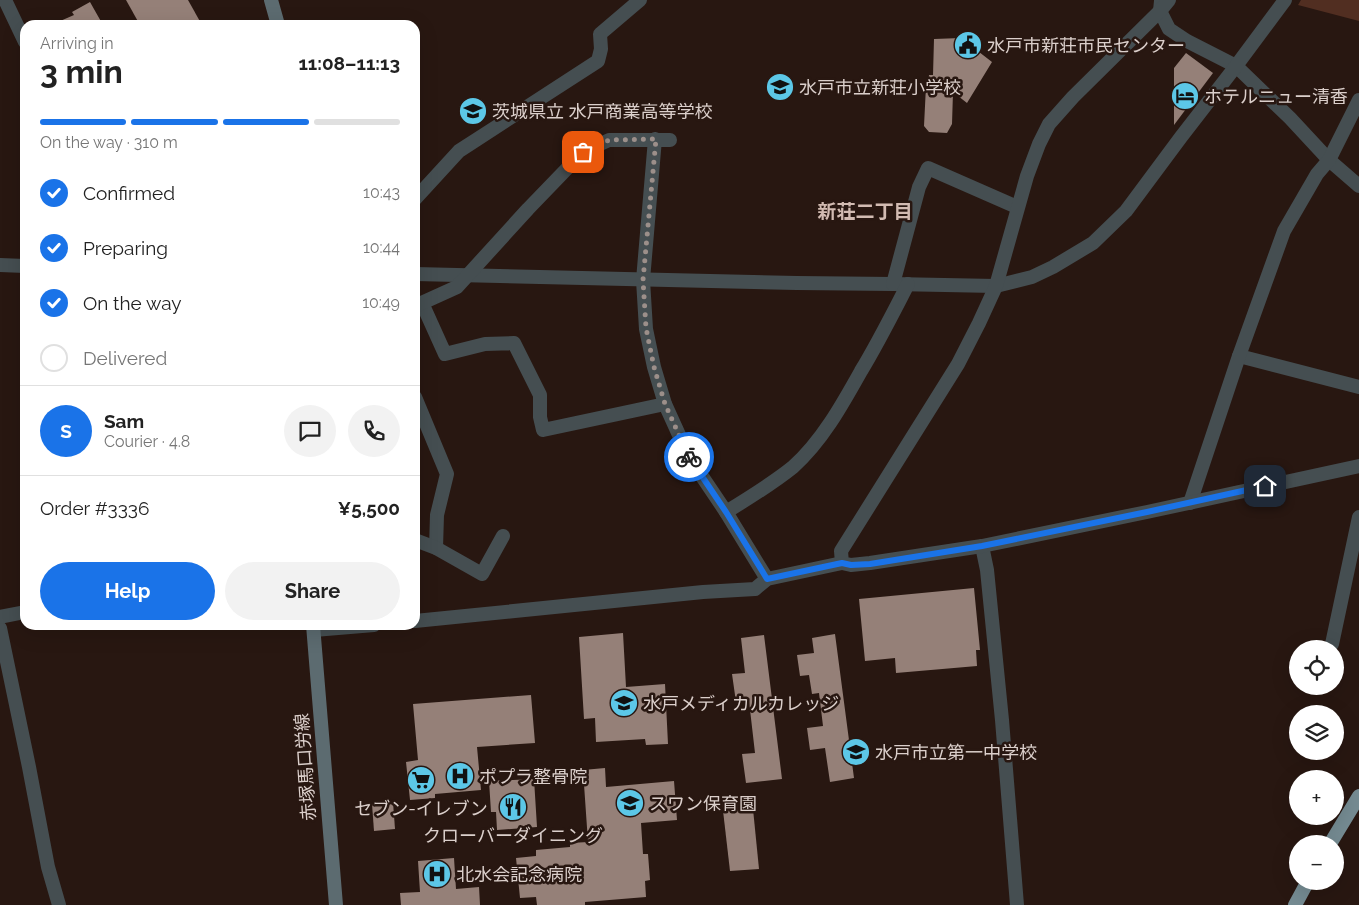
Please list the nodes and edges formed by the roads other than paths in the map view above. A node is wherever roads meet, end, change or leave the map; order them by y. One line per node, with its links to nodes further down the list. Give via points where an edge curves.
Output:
1 (5, 0): 7 (street)
2 (271, 0): 6 (main road)
3 (640, 0): 14 (street, via 600,34 598,61 459,151)
4 (1285, 0): 8 (street)
5 (1163, 4): 8 (street, via 1170,29); 15 (street, via 1049,124)
6 (277, 20)
7 (20, 32)
8 (1236, 66): 12 (street); 23 (street, via 1110,228 1093,243 1054,267 1032,277)
9 (1359, 100): 12 (street)
10 (656, 139): 11 (street); 19 (street, via 609,140 583,152); 20 (street)
11 (670, 140)
12 (1329, 160): 13 (street); 26 (street, via 1317,174 1284,232)
13 (1359, 186)
14 (420, 194)
15 (1018, 207): 21 (street, via 928,168 919,187); 23 (street)
16 (0, 265): 17 (street)
17 (20, 266)
18 (420, 274): 19 (street)
19 (466, 276): 20 (street); 24 (street, via 457,287)
20 (643, 280): 21 (street); 28 (street, via 646,328)
21 (893, 284): 22 (street)
22 (908, 284): 23 (street); 32 (street, via 841,408 824,432 793,466)
23 (996, 286): 38 (street, via 958,364 841,551)
24 (420, 304)
25 (420, 309): 28 (street, via 445,354 485,344 514,343 540,395 543,430)
26 (1239, 356): 27 (street); 31 (street)
27 (1359, 387)
28 (665, 404): 32 (street, via 689,457)
29 (420, 409): 37 (street, via 447,474 437,515)
30 (1359, 466): 31 (street)
31 (1190, 503): 36 (street)
32 (726, 512): 39 (street)
33 (1359, 517): 45 (street)
34 (504, 536): 37 (street, via 482,574)
35 (420, 542): 37 (street)
36 (982, 546): 38 (street, via 870,564); 51 (street, via 987,570)
37 (436, 548)
38 (842, 563): 39 (street)
39 (767, 579): 42 (street, via 755,589)
40 (20, 613): 41 (street)
41 (0, 617)
42 (420, 620)
43 (0, 628): 49 (street)
44 (313, 630): 50 (main road, 赤塚馬口労線)
45 (1333, 640)
46 (1359, 796): 47 (highway)
47 (1335, 835)
48 (1303, 890): 52 (highway)
49 (58, 905)
50 (336, 905)
51 (1017, 905)
52 (1295, 905)

